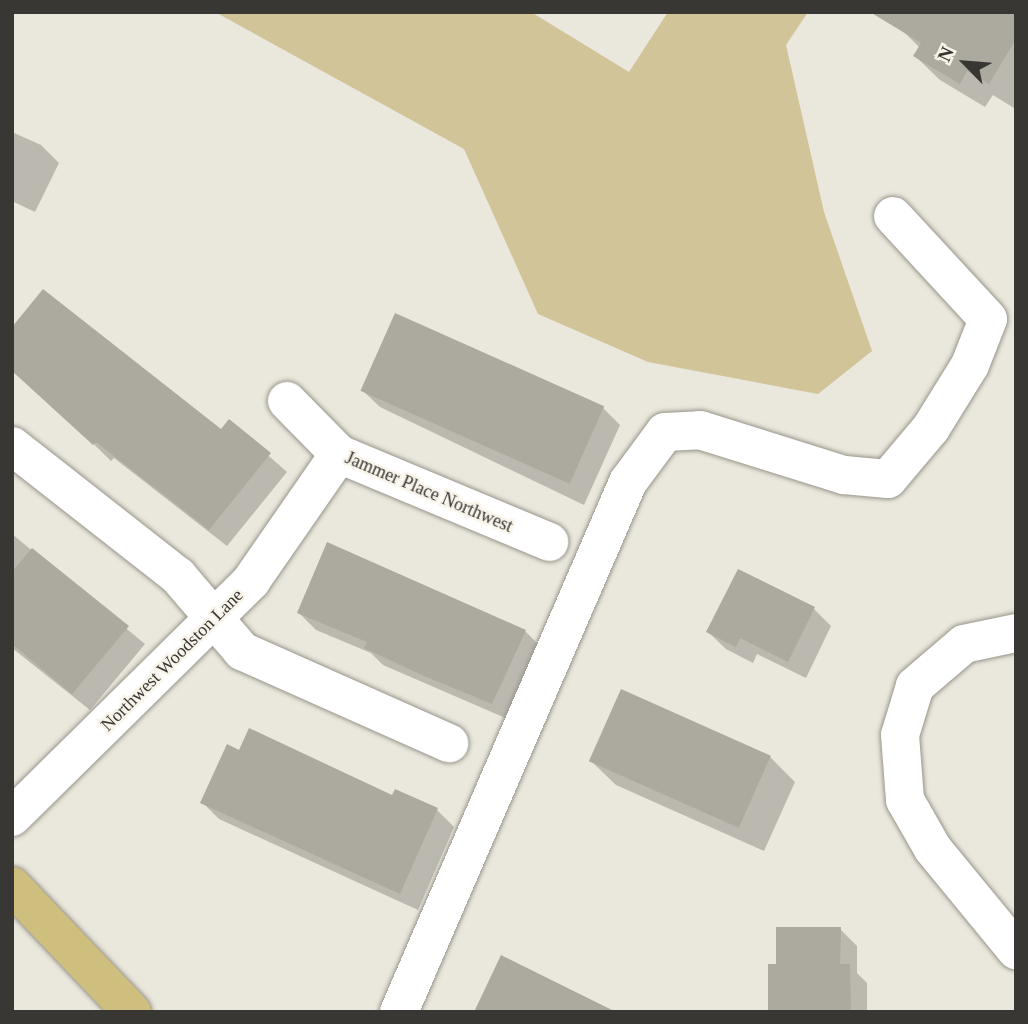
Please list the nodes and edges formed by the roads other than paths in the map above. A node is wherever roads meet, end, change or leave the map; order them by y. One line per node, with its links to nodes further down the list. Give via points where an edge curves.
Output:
1 (892, 216): 13 (street, via 988,319 970,365 931,428 888,478 844,475 700,430 665,432 628,482)
2 (287, 401): 4 (street, Jammer Place Northwest)
3 (12, 446): 6 (street, via 178,576)
4 (339, 454): 5 (street, Jammer Place Northwest); 6 (street, Northwest Woodston Lane, via 251,581)
5 (549, 542)
6 (215, 621): 8 (street, via 242,651); 9 (street, Northwest Woodston Lane)
7 (1016, 633): 11 (street, via 964,644 915,686 900,735 905,800 933,849)
8 (449, 743)
9 (12, 817)
10 (12, 886): 12 (main road)
11 (1016, 950)
12 (132, 1012)
13 (399, 1012)

